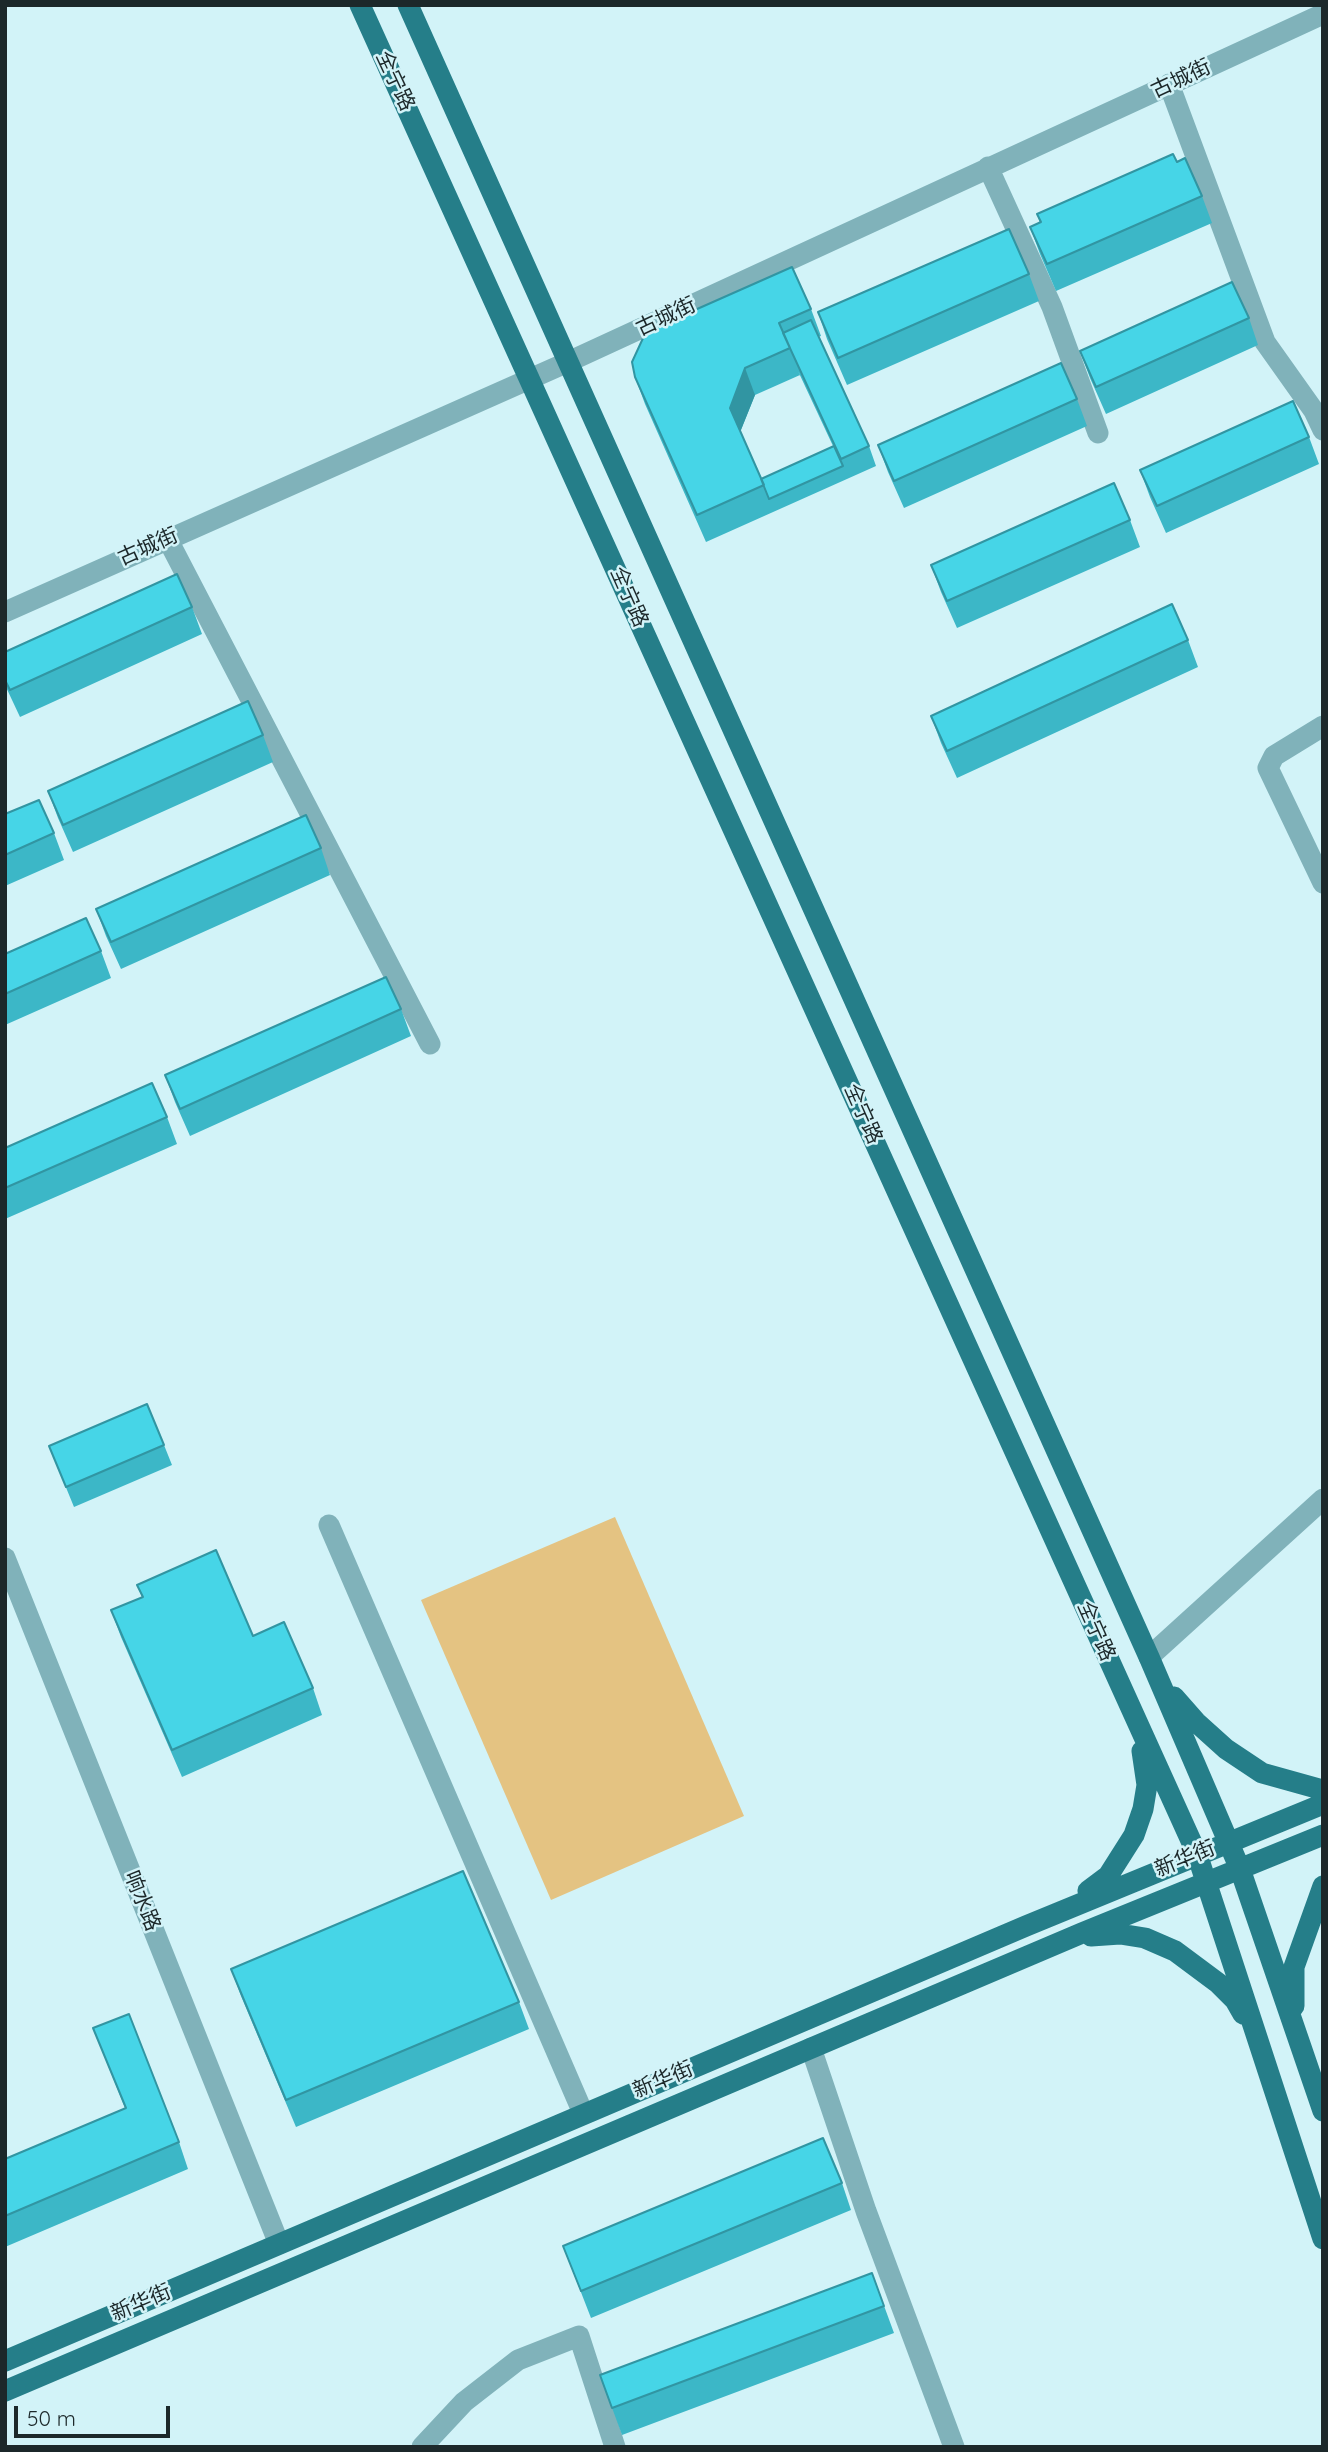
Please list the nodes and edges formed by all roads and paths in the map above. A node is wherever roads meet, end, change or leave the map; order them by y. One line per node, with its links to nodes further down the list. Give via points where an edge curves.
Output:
1 (360, 5): 7 (main road, 全宁路)
2 (408, 5): 6 (main road, 全宁路)
3 (1323, 15): 4 (street, 古城街)
4 (1169, 84): 5 (street, 古城街); 8 (street, via 1265,342)
5 (988, 167): 6 (street, 古城街); 9 (street, via 1052,307)
6 (568, 362): 7 (street, 古城街); 18 (main road, 全宁路)
7 (531, 378): 10 (street, 古城街); 20 (main road, 全宁路)
8 (1323, 430)
9 (1098, 433)
10 (167, 538): 11 (street, 古城街); 14 (street)
11 (5, 612)
12 (1323, 726): 13 (street, via 1274,755 1268,768)
13 (1323, 883)
14 (430, 1044)
15 (1323, 1499): 18 (street)
16 (329, 1525): 35 (street)
17 (5, 1558): 37 (street, 响水路)
18 (1149, 1657): 19 (main road, 全宁路)
19 (1158, 1677): 21 (main road, via 1196,1723 1226,1749 1262,1773); 24 (main road, 全宁路)
20 (1124, 1692): 25 (main road, 全宁路); 29 (main road, via 1146,1762 1145,1797 1134,1835 1108,1876)
21 (1323, 1790)
22 (1323, 1804): 24 (main road, 新华街)
23 (1323, 1835): 26 (main road, 新华街)
24 (1229, 1841): 25 (main road, 新华街); 26 (main road, 全宁路)
25 (1197, 1854): 27 (main road, 全宁路); 29 (main road, 新华街)
26 (1240, 1869): 27 (main road, 新华街); 32 (main road, 全宁路)
27 (1207, 1883): 30 (main road, 新华街); 33 (main road, 全宁路)
28 (1323, 1886): 32 (main road, via 1294,1967 1293,2001)
29 (1026, 1926): 35 (main road, 新华街)
30 (1023, 1958): 31 (main road, 新华街); 33 (main road, via 1095,1935 1145,1938 1199,1966 1236,2000)
31 (811, 2048): 39 (main road, 新华街); 42 (street)
32 (1302, 2050): 34 (main road, 全宁路)
33 (1263, 2054): 36 (main road, 全宁路)
34 (1323, 2111)
35 (583, 2113): 37 (main road, 新华街)
36 (1323, 2239)
37 (279, 2244): 38 (main road, 新华街)
38 (5, 2361)
39 (5, 2391)
40 (422, 2447): 41 (street, via 464,2402 518,2360 579,2336)
41 (615, 2447)
42 (954, 2447)

